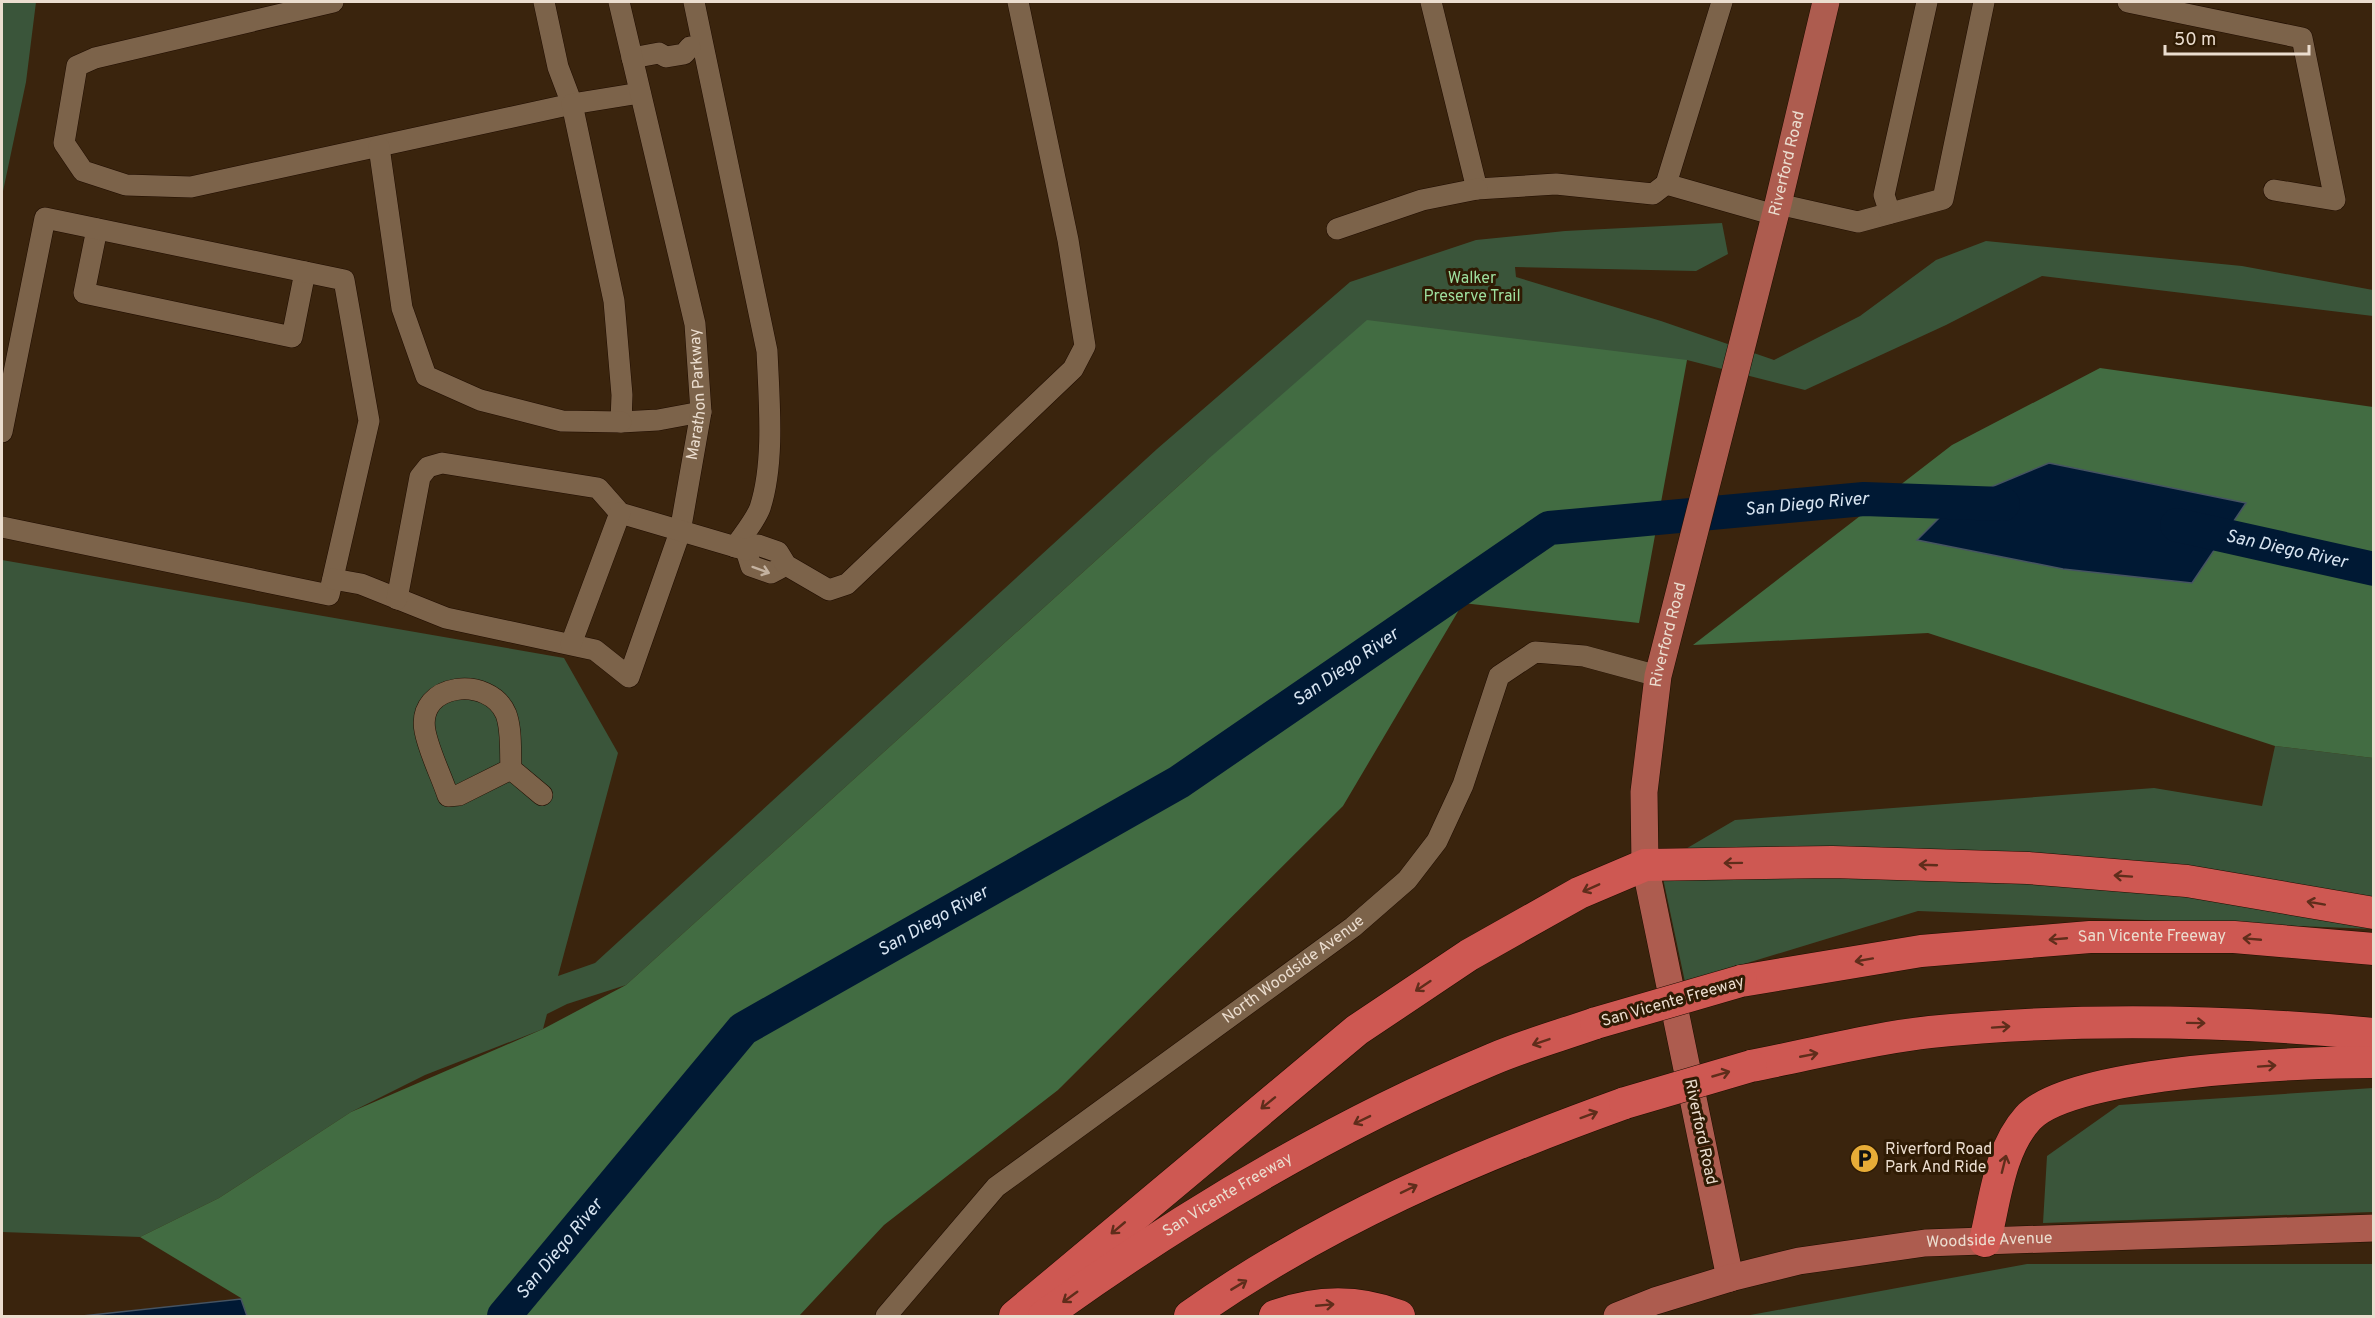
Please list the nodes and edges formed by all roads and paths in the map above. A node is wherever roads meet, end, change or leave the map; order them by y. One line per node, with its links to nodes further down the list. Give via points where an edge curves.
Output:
1 (333, 2): 16 (street, via 95,57 77,66 64,143 83,171 126,185 191,188)
2 (544, 2): 15 (street, via 558,67)
3 (619, 2): 13 (street, Marathon Parkway)
4 (694, 2): 12 (street)
5 (1018, 2): 31 (street, via 1068,240 1085,346 1073,369 847,584 829,590 786,565 771,573 751,566)
6 (1431, 2): 18 (street)
7 (1722, 2): 17 (street)
8 (1826, 2): 20 (main road, Riverford Road)
9 (1927, 2): 21 (street, via 1884,195)
10 (1984, 2): 21 (street, via 1943,199)
11 (2128, 2): 19 (street, via 2302,38 2335,200)
12 (696, 46): 13 (street, via 684,54); 31 (street, via 767,351 767,468 760,509)
13 (632, 58): 14 (street, Marathon Parkway)
14 (640, 93): 15 (street); 25 (street, Marathon Parkway, via 695,324)
15 (572, 104): 16 (street); 26 (street, via 614,301)
16 (379, 147): 26 (street, via 402,308 426,376 480,400 562,421)
17 (1666, 184): 18 (street, via 1653,194 1556,184); 20 (street)
18 (1477, 189): 23 (street, via 1422,200)
19 (2274, 190)
20 (1777, 209): 21 (street, via 1857,222); 35 (main road, Riverford Road)
21 (1890, 213)
22 (97, 229): 24 (street); 24 (street, via 84,293 292,337); 27 (street, via 45,218)
23 (1337, 229)
24 (306, 272): 32 (street, via 344,280 369,421)
25 (701, 412): 26 (street); 30 (street, Marathon Parkway)
26 (621, 422)
27 (2, 432)
28 (620, 513): 30 (street); 33 (street, via 597,489 442,463 428,467 420,477); 34 (street)
29 (2, 528): 32 (street, via 329,595)
30 (680, 531): 31 (street); 34 (street, Marathon Parkway, via 629,677 595,650)
31 (740, 549)
32 (333, 579): 33 (street, via 361,584)
33 (397, 598): 34 (street, via 446,618)
34 (571, 644)
35 (1658, 676): 38 (main road, Riverford Road, via 1644,792); 47 (street, North Woodside Avenue, via 1584,656 1535,652 1499,676 1463,785 1437,841 1407,880 1353,927 996,1187)
36 (511, 769): 36 (street, via 507,715 500,703 488,695 459,688 434,697 426,711 425,730 448,796 459,795); 37 (street)
37 (542, 795)
38 (1645, 865): 39 (highway, one-way to 38, via 2187,881 2028,868 1832,862); 45 (main road, Riverford Road); 48 (highway, one-way to 48, via 1579,893 1468,955 1357,1030)
39 (2373, 913)
40 (2373, 949): 49 (highway, San Vicente Freeway, one-way to 49, bridge, via 2234,937 2090,937 1921,951 1741,981 1596,1023 1494,1058 1365,1118 1274,1165 1096,1279)
41 (2373, 1034): 50 (highway, one-way to 41, bridge, via 1337,1226 1412,1187 1522,1140 1625,1103 1751,1066 1927,1032 2084,1021 2266,1024)
42 (2373, 1062): 44 (highway, one-way to 42, via 2008,1147 2029,1117 2055,1101 2103,1086 2210,1069)
43 (2373, 1228): 44 (main road, Woodside Avenue)
44 (1985, 1241): 45 (main road, Woodside Avenue, via 1925,1243 1799,1261)
45 (1730, 1278): 52 (main road, Woodside Avenue)
46 (1387, 1314): 51 (highway, one-way to 46, via 1299,1307 1345,1303)
47 (886, 1317)
48 (1015, 1317)
49 (1044, 1317)
50 (1190, 1317)
51 (1275, 1317)
52 (1617, 1317)

